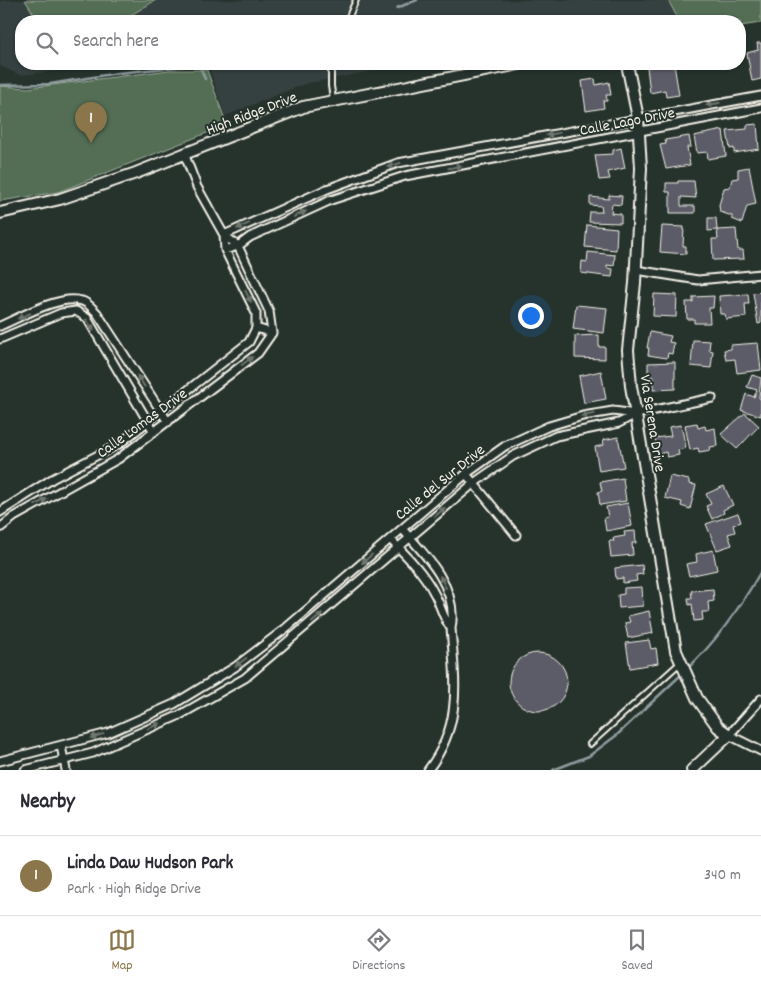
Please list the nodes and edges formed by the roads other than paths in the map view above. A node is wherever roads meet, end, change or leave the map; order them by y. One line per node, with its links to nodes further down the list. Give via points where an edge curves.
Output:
1 (356, 0): 2 (lane)
2 (350, 15)
3 (331, 70): 7 (lane)
4 (488, 70): 7 (street, High Ridge Drive)
5 (628, 70): 9 (street, Via Serena Drive)
6 (758, 96): 8 (street, Calle Lago Drive); 9 (street, Calle Lago Drive, one-way to 9)
7 (333, 100): 12 (street, High Ridge Drive, via 303,107)
8 (758, 109): 10 (street, Calle Lago Drive)
9 (638, 118): 10 (street, Via Serena Drive); 11 (street, Calle Lago Drive, one-way to 11)
10 (639, 132): 13 (street, Calle Lago Drive); 20 (street, Via Serena Drive, via 641,168)
11 (501, 144): 13 (street); 14 (street, Calle Lago Drive, one-way to 14, via 398,163)
12 (184, 153): 16 (street, High Ridge Drive, via 60,199); 17 (street, via 197,187)
13 (503, 158): 15 (street, Calle Lago Drive, one-way to 13, via 405,176)
14 (357, 178): 15 (street); 17 (street, Calle Lago Drive, one-way to 17, via 327,188)
15 (361, 190): 18 (street, Calle Lago Drive, one-way to 15, via 250,237 331,200)
16 (0, 213)
17 (224, 235): 18 (street); 19 (street)
18 (238, 246): 19 (street, Calle Lago Drive); 26 (street, via 269,311)
19 (225, 250): 25 (street, one-way to 25, via 256,313)
20 (636, 270): 21 (street, via 698,280); 32 (street, Via Serena Drive, via 628,350)
21 (761, 274)
22 (77, 300): 23 (street); 24 (street, one-way to 24, via 56,302); 31 (street, one-way to 22, via 97,313 84,301)
23 (76, 311): 27 (street, via 61,313); 33 (street, one-way to 33, via 87,318)
24 (0, 326)
25 (256, 328): 26 (street); 28 (street, Calle Lomas Drive, via 249,342)
26 (272, 333): 29 (street, Calle Lomas Drive, one-way to 26, via 258,353)
27 (0, 339)
28 (221, 364): 29 (street); 31 (street, Calle Lomas Drive)
29 (230, 374): 34 (street, Calle Lomas Drive)
30 (712, 398): 32 (street, Calle del Sur Drive)
31 (161, 411): 33 (street, Calle Lomas Drive); 34 (street)
32 (636, 414): 36 (street, Calle del Sur Drive, one-way to 36, via 613,411 549,426 505,446); 37 (street, Calle del Sur Drive, via 619,423 578,430 538,443); 52 (street, Via Serena Drive)
33 (148, 421): 35 (street); 38 (street, Calle Lomas Drive, via 119,444 52,479)
34 (168, 422): 35 (street, Calle Lomas Drive)
35 (154, 432): 40 (street, Calle Lomas Drive, one-way to 35, via 118,459)
36 (466, 474): 37 (street); 42 (street, Calle del Sur Drive)
37 (474, 483): 43 (street); 44 (street, Calle del Sur Drive, one-way to 37)
38 (9, 507): 39 (street, Calle Lomas Drive); 40 (street)
39 (0, 512)
40 (14, 517): 41 (street, Calle Lomas Drive)
41 (0, 528)
42 (402, 529): 44 (street); 45 (street, Calle del Sur Drive)
43 (516, 536)
44 (410, 538): 46 (street, Calle del Sur Drive); 47 (street, one-way to 44, via 440,576)
45 (390, 539): 46 (street); 49 (street, Calle del Sur Drive, one-way to 49)
46 (399, 548): 48 (street); 51 (street, Calle del Sur Drive, one-way to 46)
47 (450, 597): 48 (street); 50 (street)
48 (437, 601): 50 (street)
49 (286, 628): 51 (street); 54 (street, Calle del Sur Drive, one-way to 54, via 234,667)
50 (451, 628): 64 (street, via 455,707 450,733 440,755)
51 (294, 638): 55 (street, Calle del Sur Drive, via 245,678)
52 (679, 660): 56 (street, Via Serena Drive, via 697,698 718,727); 57 (lane)
53 (761, 700): 56 (street)
54 (174, 704): 55 (street); 58 (street, Calle del Sur Drive, one-way to 58, via 108,733)
55 (180, 714): 60 (street, Calle del Sur Drive, one-way to 55, via 93,753)
56 (729, 735): 59 (street, Via Serena Drive); 65 (street)
57 (590, 744)
58 (61, 746): 60 (street); 61 (street, Calle del Sur Drive)
59 (761, 751)
60 (64, 760): 62 (street, Calle del Sur Drive); 63 (street)
61 (0, 761)
62 (25, 770)
63 (66, 770)
64 (428, 770)
65 (692, 770)

